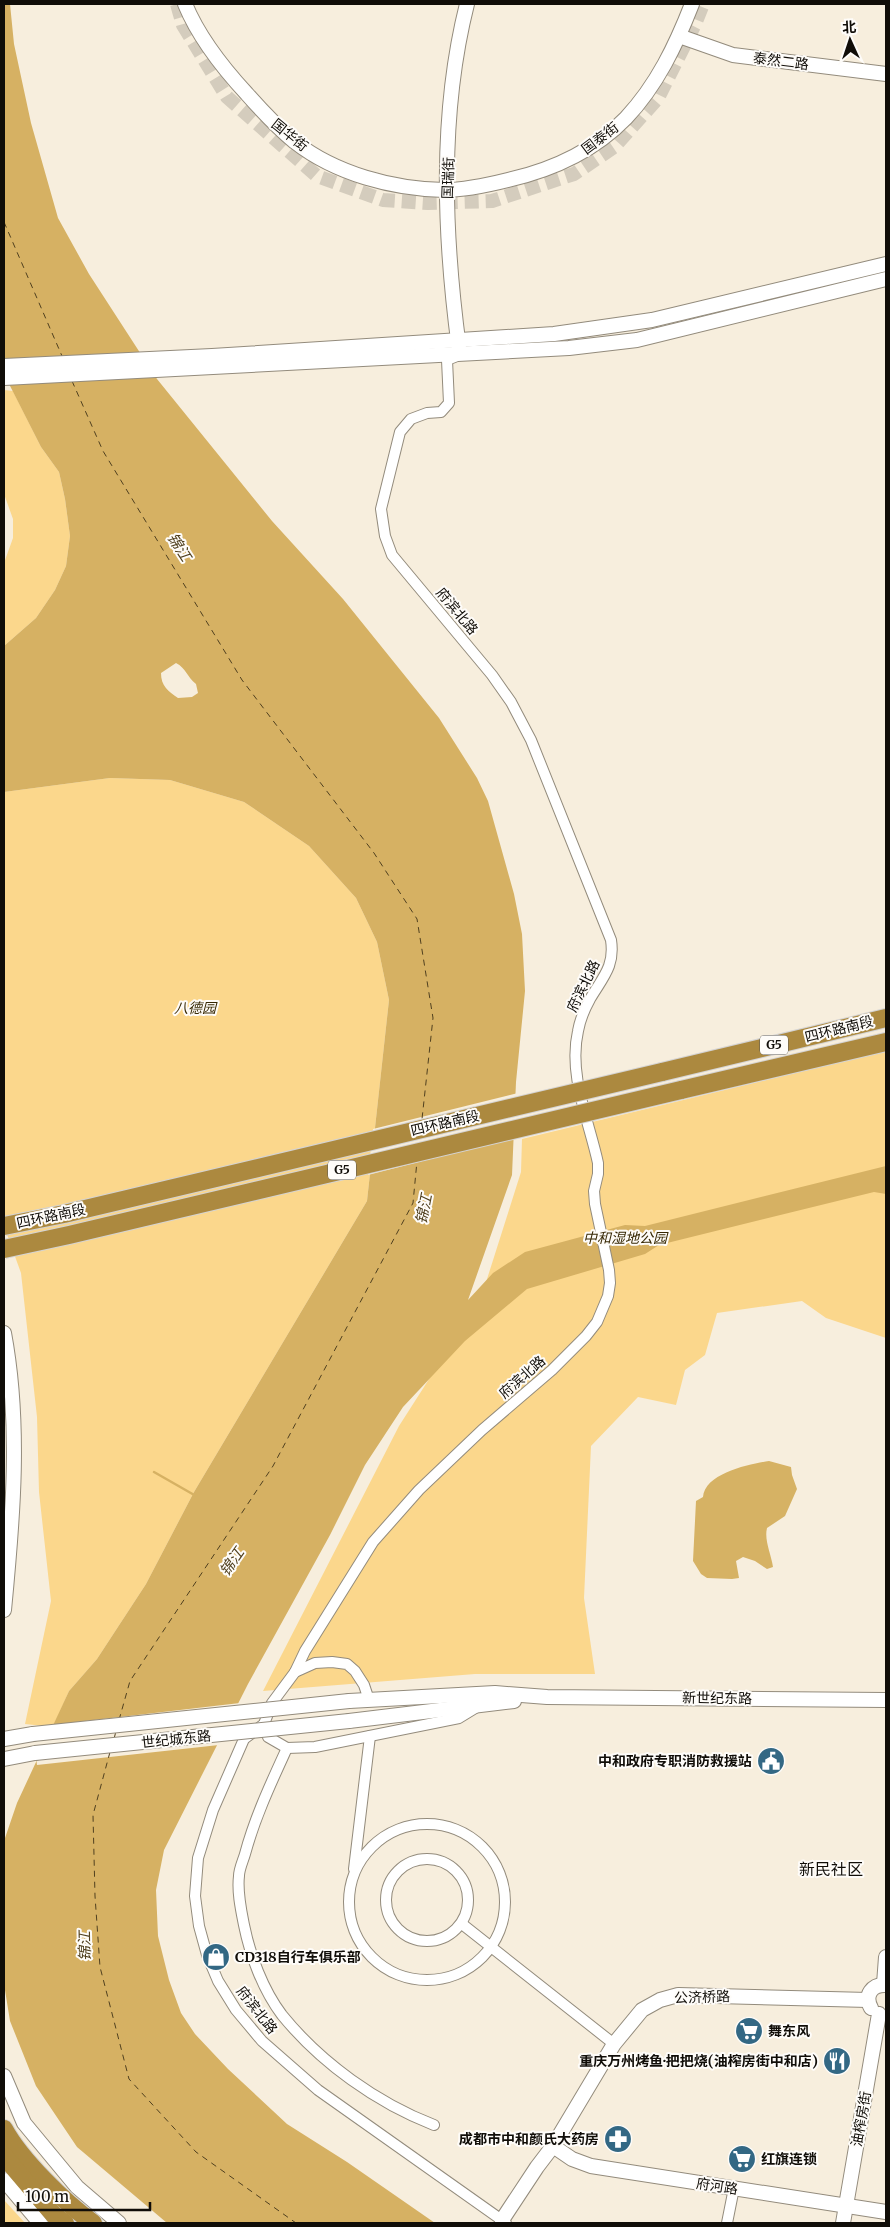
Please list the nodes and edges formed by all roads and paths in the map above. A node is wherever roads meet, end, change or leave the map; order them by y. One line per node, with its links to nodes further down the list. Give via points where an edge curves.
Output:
1 (185, 4): 6 (street, 国华街, via 221,64 296,143 323,160 364,177 402,187)
2 (467, 4): 6 (street, 国瑞街, via 460,34)
3 (692, 4): 4 (street, 国泰街)
4 (679, 36): 5 (street, 泰然二路, via 733,55); 6 (street, 国泰街, via 650,88 626,118 570,160 539,173)
5 (886, 74)
6 (446, 190): 9 (street, 国瑞街)
7 (886, 264): 9 (street, via 652,320)
8 (886, 279): 9 (street, via 637,340 569,348)
9 (459, 347): 10 (street); 19 (street, 府滨北路, via 447,360 449,403 441,412 411,419 400,432 382,509 385,536 392,555 492,675 510,702 530,740 611,940 610,964 586,1007 576,1050 580,1090 598,1163 594,1191 609,1270 608,1296 586,1336 426,1483 380,1535 305,1651)
10 (182, 363): 11 (street); 12 (street)
11 (4, 366)
12 (4, 378)
13 (886, 1018): 15 (highway, 四环路南段 / G5, bridge)
14 (886, 1042): 16 (highway, 四环路南段 / G5, bridge)
15 (4, 1226)
16 (4, 1248)
17 (4, 1333): 18 (street, via 14,1461)
18 (4, 1610)
19 (295, 1672): 21 (street, via 315,1663 347,1664 356,1671); 26 (street, 府滨北路, via 272,1703)
20 (547, 1697): 21 (street, 新世纪东路, via 496,1693); 22 (street, 新世纪东路); 24 (street, 新世纪东路)
21 (369, 1700): 23 (street, 新世纪东路)
22 (886, 1700)
23 (349, 1701): 28 (street, 世纪城东路, bridge)
24 (482, 1704): 25 (street, 新世纪东路); 27 (street, 新世纪东路, via 459,1718)
25 (349, 1721): 30 (street, 世纪城东路, bridge, via 35,1753)
26 (264, 1724): 29 (street, via 268,1737); 48 (street, 府滨北路, via 244,1739 213,1810 198,1858 195,1896 199,1926 218,1981 236,2010 262,2041 318,2090)
27 (370, 1736): 29 (street, 新世纪东路, via 315,1747); 31 (street)
28 (4, 1739)
29 (287, 1748): 40 (street, via 261,1805 238,1876 247,1938 266,1988 282,2015 348,2077 375,2097)
30 (4, 1759)
31 (354, 1872): 33 (street, via 348,1898 352,1925 364,1949 383,1967 407,1978 434,1980 460,1974 482,1958); 33 (street, via 367,1851 386,1835 410,1826 434,1824 459,1830 480,1844 496,1863 504,1886 506,1911)
32 (462, 1924): 32 (street, via 468,1912 466,1884 447,1864 434,1859 406,1865 388,1886 386,1905 393,1924 402,1934 414,1940 441,1940); 33 (street)
33 (491, 1946): 38 (street)
34 (886, 1957): 35 (street)
35 (885, 1985): 36 (street, via 874,1987)
36 (868, 2000): 37 (street, via 871,2009); 38 (street, 公济桥路, via 678,1995 642,2010)
37 (883, 2014): 46 (street, 油榨房街)
38 (614, 2044): 42 (street, 公济桥路)
39 (4, 2076): 52 (street, via 24,2123 77,2187)
40 (434, 2125)
41 (4, 2129): 51 (highway, via 30,2164 68,2204)
42 (553, 2146): 45 (street, 府河路, via 572,2159 591,2166); 48 (street, 公济桥路, via 536,2166)
43 (4, 2156): 50 (highway, via 54,2215)
44 (4, 2180): 49 (street)
45 (734, 2188): 46 (street, 府河路); 53 (street)
46 (846, 2206): 47 (street, 府河路); 54 (street, 油榨房街)
47 (886, 2212)
48 (504, 2222)
49 (40, 2223)
50 (65, 2223)
51 (92, 2223)
52 (119, 2223)
53 (727, 2223)
54 (843, 2223)

